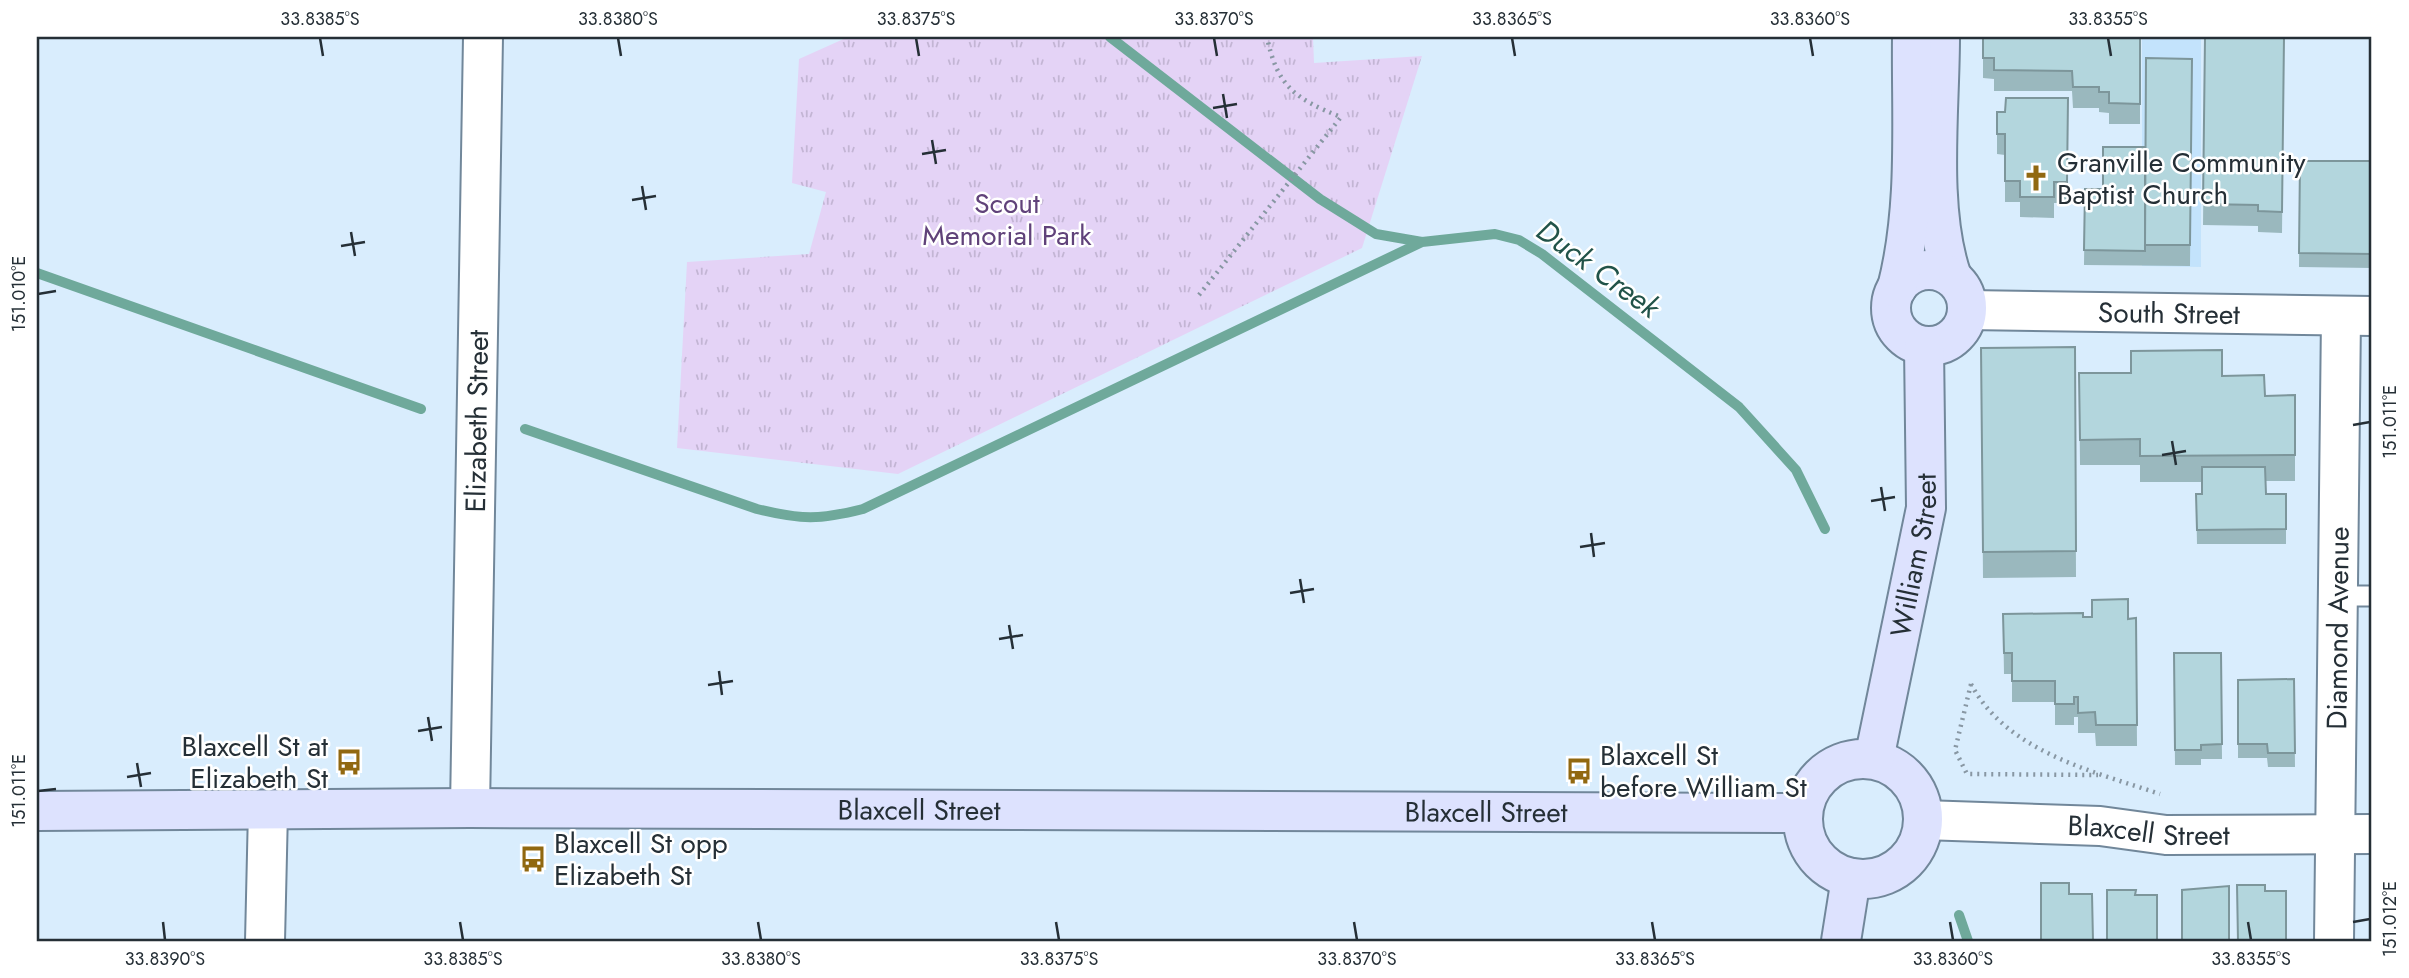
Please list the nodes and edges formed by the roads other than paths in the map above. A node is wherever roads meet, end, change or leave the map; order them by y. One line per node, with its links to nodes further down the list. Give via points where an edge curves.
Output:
1 (483, 37): 10 (street, Elizabeth Street)
2 (1912, 37): 4 (street, via 1910,208)
3 (1940, 37): 5 (street, via 1939,208 1945,259)
4 (1897, 288): 5 (street, via 1905,278 1928,270); 7 (street, via 1891,312 1895,325 1912,343)
5 (1960, 294): 6 (street, South Street); 7 (street, via 1959,333 1937,346)
6 (2357, 316): 8 (street, Diamond Avenue)
7 (1924, 346): 9 (street, William Street, via 1926,508)
8 (2355, 596): 15 (street, Diamond Avenue)
9 (1874, 759): 13 (street, via 1850,759 1824,773 1813,784); 14 (street, via 1907,777 1916,790)
10 (470, 807): 11 (street, Blaxcell Street); 13 (street, Blaxcell Street)
11 (268, 810): 12 (street, Blaxcell Street); 18 (street)
12 (37, 811)
13 (1803, 813): 17 (street, via 1803,829 1816,857 1832,871)
14 (1923, 820): 15 (street, Blaxcell Street, via 2100,826 2166,835); 17 (street, via 1915,850 1901,866 1872,879)
15 (2335, 833): 16 (street, Blaxcell Street); 20 (street, Diamond Avenue)
16 (2372, 834)
17 (1851, 878): 19 (street)
18 (265, 941)
19 (1841, 941)
20 (2334, 941)

